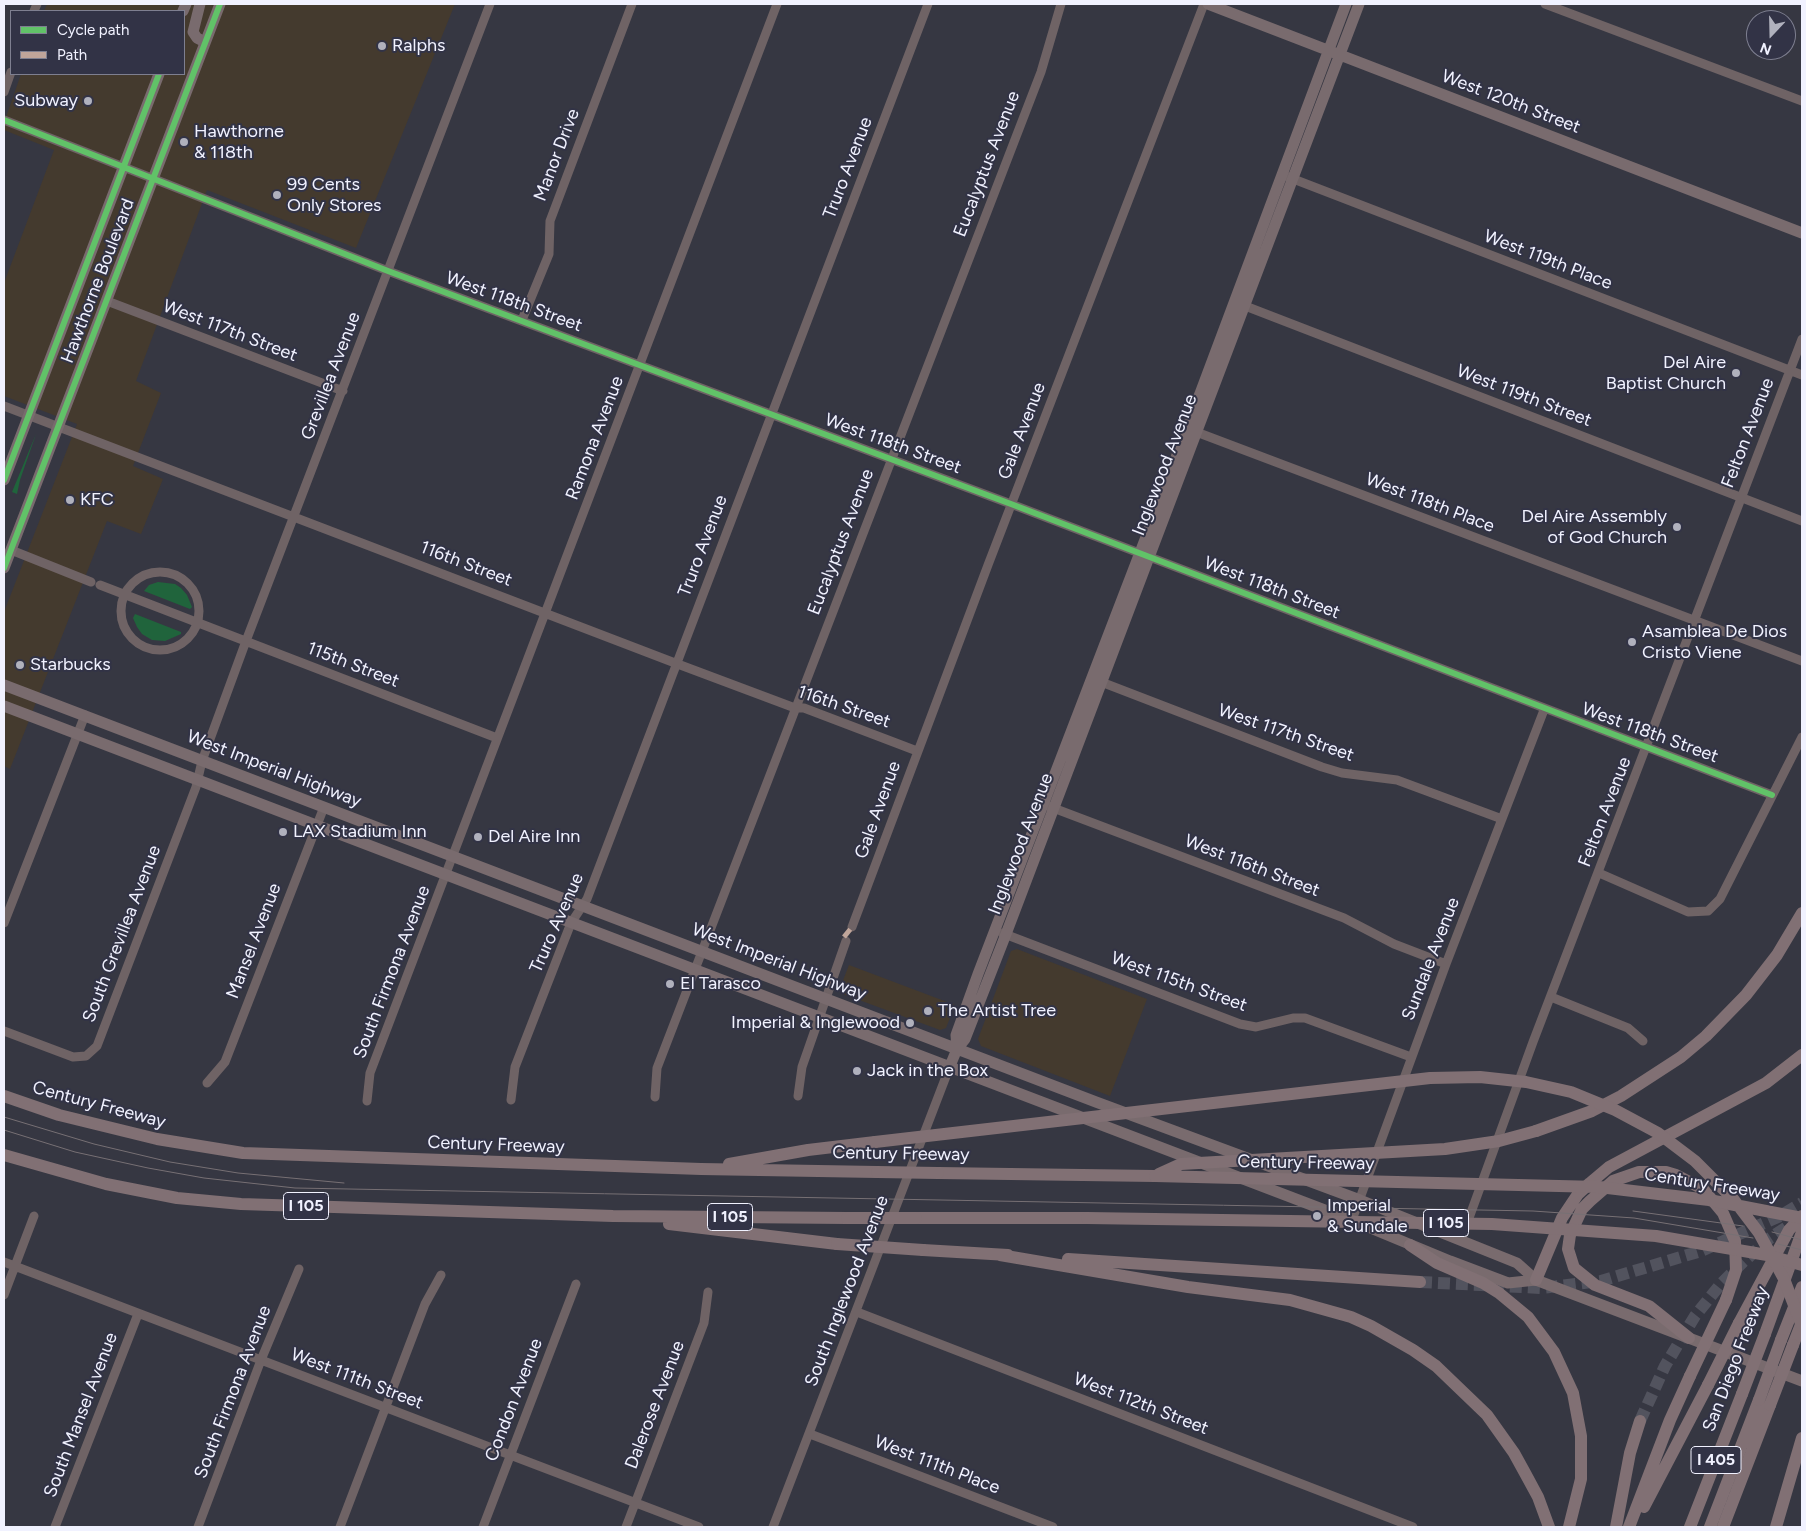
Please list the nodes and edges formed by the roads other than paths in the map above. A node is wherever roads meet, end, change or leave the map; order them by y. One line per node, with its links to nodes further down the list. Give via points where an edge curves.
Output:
1 (200, 4): 13 (main road, via 193,32)
2 (220, 4): 13 (main road, Hawthorne Boulevard)
3 (490, 4): 25 (street, Grevillea Avenue)
4 (632, 4): 28 (street, Manor Drive, via 550,221 548,254)
5 (777, 4): 30 (street, Ramona Avenue)
6 (928, 4): 35 (street, Truro Avenue)
7 (1061, 4): 39 (street, Eucalyptus Avenue, via 1040,72)
8 (1204, 4): 42 (street, Gale Avenue)
9 (1208, 4): 14 (main road, West 120th Street)
10 (1346, 4): 14 (main road, Inglewood Avenue)
11 (1359, 4): 15 (main road, Inglewood Avenue)
12 (1546, 4): 19 (street)
13 (205, 42): 23 (main road, Hawthorne Boulevard)
14 (1328, 50): 15 (main road, West 120th Street); 22 (main road, Inglewood Avenue)
15 (1340, 55): 22 (main road, Inglewood Avenue); 24 (main road, West 120th Street)
16 (10, 75): 18 (street)
17 (159, 75): 21 (main road, Hawthorne Boulevard)
18 (4, 92)
19 (1802, 101)
20 (4, 120): 21 (street, West 118th Street)
21 (124, 166): 23 (street, West 118th Street); 36 (main road, Hawthorne Boulevard)
22 (1288, 177): 27 (main road, Inglewood Avenue); 31 (street, West 119th Place)
23 (153, 178): 25 (street, West 118th Street); 26 (main road, Hawthorne Boulevard)
24 (1802, 233)
25 (388, 271): 28 (street, West 118th Street); 33 (street, Grevillea Avenue)
26 (106, 301): 33 (street, West 117th Street); 37 (main road, Hawthorne Boulevard)
27 (1239, 304): 38 (main road, Inglewood Avenue); 41 (street, West 119th Street)
28 (522, 320): 30 (street, West 118th Street)
29 (1802, 339): 31 (street, Felton Avenue)
30 (640, 365): 35 (street, West 118th Street); 49 (street, Ramona Avenue)
31 (1790, 371): 32 (street, West 119th Place); 41 (street, Felton Avenue)
32 (1802, 376)
33 (343, 391): 43 (street, Grevillea Avenue)
34 (4, 406): 36 (street, 116th Street)
35 (771, 414): 39 (street, West 118th Street); 54 (street, Truro Avenue)
36 (28, 416): 37 (street, 116th Street); 40 (main road, Hawthorne Boulevard)
37 (58, 427): 43 (street, 116th Street); 45 (main road, Hawthorne Boulevard)
38 (1192, 430): 46 (main road, Inglewood Avenue); 51 (street, West 118th Place)
39 (890, 459): 42 (street, West 118th Street); 58 (street, Eucalyptus Avenue)
40 (4, 480)
41 (1741, 496): 44 (street, West 119th Street); 51 (street, Felton Avenue)
42 (1011, 504): 46 (street, West 118th Street); 65 (street, Gale Avenue)
43 (295, 516): 49 (street, 116th Street); 52 (street, Grevillea Avenue)
44 (1802, 521)
45 (10, 550): 47 (main road, Hawthorne Boulevard); 48 (street, 115th Street)
46 (1144, 554): 55 (main road, Inglewood Avenue); 59 (street, West 118th Street)
47 (4, 568)
48 (124, 594): 50 (street, 115th Street); 50 (street, via 134,581 146,574 174,575 195,594 199,607); 50 (street, via 121,606 123,625 130,637 146,648 164,650 181,644 191,635)
49 (545, 612): 54 (street, 116th Street); 63 (street, Ramona Avenue)
50 (197, 622): 52 (street, 115th Street)
51 (1694, 622): 53 (street, West 118th Place); 64 (street, Felton Avenue)
52 (246, 641): 63 (street, 115th Street); 66 (street, Grevillea Avenue)
53 (1802, 661)
54 (675, 663): 58 (street, 116th Street); 76 (street, Truro Avenue)
55 (1096, 680): 69 (main road, Inglewood Avenue); 71 (street, West 117th Street, via 1322,767 1397,780)
56 (4, 685): 60 (main road, West Imperial Highway)
57 (4, 706): 61 (main road, West Imperial Highway)
58 (795, 708): 65 (street, 116th Street, via 804,708); 83 (street, Eucalyptus Avenue)
59 (1544, 710): 64 (street, West 118th Street); 71 (street, Sundale Avenue)
60 (85, 716): 61 (street); 66 (main road, West Imperial Highway)
61 (78, 734): 67 (main road, West Imperial Highway); 78 (street)
62 (1802, 737): 68 (street)
63 (497, 738): 73 (street, Ramona Avenue)
64 (1646, 747): 68 (street, West 118th Street); 74 (street, Felton Avenue)
65 (917, 751): 80 (street, Gale Avenue)
66 (202, 761): 67 (street, South Grevillea Avenue); 70 (main road, West Imperial Highway)
67 (198, 780): 72 (main road, West Imperial Highway); 89 (street, South Grevillea Avenue, via 93,1052 79,1058)
68 (1772, 795): 74 (street, via 1720,899 1708,912 1688,912)
69 (1048, 806): 81 (main road, Inglewood Avenue); 84 (street, West 116th Street, via 1344,918 1394,944)
70 (324, 807): 72 (street, Mansel Avenue); 73 (main road, West Imperial Highway)
71 (1502, 819): 84 (street, Sundale Avenue)
72 (316, 825): 75 (main road, West Imperial Highway); 95 (street, Mansel Avenue, via 225,1062)
73 (454, 856): 75 (street, South Firmona Avenue); 76 (main road, West Imperial Highway)
74 (1599, 873): 86 (street, Felton Avenue)
75 (447, 874): 79 (main road, West Imperial Highway); 100 (street, South Firmona Avenue, via 370,1073)
76 (582, 906): 79 (street, Truro Avenue); 83 (main road, West Imperial Highway)
77 (1802, 912): 103 (highway, bridge, via 1765,971 1706,1036 1663,1070 1592,1111 1528,1134 1471,1146 1339,1157 1181,1164)
78 (4, 923)
79 (572, 923): 85 (main road, West Imperial Highway); 99 (street, Truro Avenue, via 515,1067)
80 (852, 927)
81 (1000, 932): 91 (main road, Inglewood Avenue, via 956,1035); 93 (street, West 115th Street, via 1240,1024 1256,1027 1305,1018)
82 (846, 941): 87 (street)
83 (704, 951): 85 (street); 87 (main road, West Imperial Highway)
84 (1446, 964): 93 (street, Sundale Avenue)
85 (695, 969): 88 (main road, West Imperial Highway); 97 (street, via 657,1068)
86 (1551, 996): 90 (street, via 1628,1028); 110 (street, Felton Avenue)
87 (825, 999): 88 (street); 91 (main road, West Imperial Highway)
88 (820, 1017): 94 (main road, West Imperial Highway); 98 (street, via 802,1067)
89 (4, 1031)
90 (1643, 1041)
91 (956, 1048): 94 (main road, Inglewood Avenue); 104 (main road, West Imperial Highway)
92 (1802, 1055): 118 (highway, via 1766,1083 1595,1178 1578,1194 1562,1218)
93 (1411, 1057): 104 (street, Sundale Avenue)
94 (950, 1066): 108 (main road, West Imperial Highway); 124 (street, South Inglewood Avenue)
95 (207, 1083)
96 (4, 1096): 102 (highway, Century Freeway / I 105, via 59,1115 157,1139 243,1153)
97 (655, 1096)
98 (798, 1096)
99 (511, 1100)
100 (367, 1101)
101 (4, 1155): 106 (highway, I 105, via 106,1184 177,1198 241,1204)
102 (701, 1169): 103 (highway, Century Freeway / I 105, bridge); 127 (highway, bridge, via 808,1150 1430,1078 1480,1077 1526,1082 1571,1092 1615,1110 1658,1133 1696,1161 1734,1200 1759,1233 1784,1279)
103 (1155, 1176): 107 (highway, Century Freeway / I 105, bridge, via 1599,1187 1710,1200)
104 (1360, 1200): 108 (street, Sundale Avenue); 110 (main road, West Imperial Highway)
105 (34, 1216): 115 (street)
106 (613, 1216): 112 (highway, bridge, via 837,1244); 114 (highway, I 105, bridge, via 1492,1224 1656,1236 1767,1255)
107 (1802, 1217): 153 (highway, bridge, via 1789,1230)
108 (1352, 1220): 111 (main road, West Imperial Highway)
109 (1802, 1232): 154 (highway, San Diego Freeway / I 405, bridge)
110 (1461, 1240): 118 (main road, West Imperial Highway, via 1517,1263)
111 (1410, 1245): 118 (main road, West Imperial Highway, via 1508,1283); 150 (highway, via 1437,1263 1483,1283 1506,1298 1528,1317 1554,1352 1573,1393 1579,1422 1582,1463 1578,1496)
112 (1000, 1255): 119 (highway); 149 (highway, via 1188,1287 1290,1300 1371,1326 1436,1366 1487,1415 1522,1466)
113 (4, 1262): 115 (street, West 111th Street)
114 (1802, 1265)
115 (15, 1266): 123 (street); 125 (street, West 111th Street)
116 (299, 1269): 130 (street, South Firmona Avenue)
117 (441, 1275): 133 (street, via 425,1304)
118 (1536, 1280): 128 (main road, West Imperial Highway)
119 (1420, 1282)
120 (576, 1284): 137 (street, Condon Avenue)
121 (1802, 1287): 129 (highway)
122 (708, 1292): 139 (street, Dalerose Avenue, via 704,1323)
123 (4, 1295)
124 (857, 1312): 135 (street, South Inglewood Avenue); 148 (street, West 112th Street)
125 (138, 1314): 130 (street, West 111th Street); 141 (street, South Mansel Avenue)
126 (1802, 1322): 129 (highway, I 405)
127 (1802, 1326)
128 (1689, 1338): 131 (main road, West Imperial Highway); 152 (highway, bridge, via 1648,1306 1595,1285 1574,1268 1568,1249 1570,1235 1582,1209 1613,1181 1646,1171 1676,1175 1703,1189 1723,1213 1736,1241 1736,1270 1726,1300 1670,1420)
129 (1787, 1342): 132 (highway, I 405, bridge)
130 (262, 1360): 133 (street, West 111th Street); 142 (street, South Firmona Avenue)
131 (1802, 1381)
132 (1764, 1402): 138 (highway, I 405); 155 (highway)
133 (386, 1407): 137 (street, West 111th Street); 143 (street)
134 (1640, 1421): 151 (highway, via 1630,1453)
135 (810, 1434): 140 (street, West 111th Place); 147 (street, South Inglewood Avenue)
136 (1802, 1438): 158 (highway)
137 (511, 1455): 139 (street, West 111th Street); 144 (street, Condon Avenue)
138 (1740, 1482): 156 (highway, I 405); 157 (highway)
139 (635, 1503): 145 (street, Dalerose Avenue); 146 (street, West 111th Street)
140 (1049, 1526)
141 (55, 1527)
142 (198, 1527)
143 (340, 1527)
144 (483, 1527)
145 (626, 1527)
146 (699, 1527)
147 (773, 1527)
148 (1413, 1527)
149 (1549, 1527)
150 (1569, 1527)
151 (1616, 1527)
152 (1630, 1527)
153 (1634, 1527)
154 (1690, 1527)
155 (1710, 1527)
156 (1723, 1527)
157 (1728, 1527)
158 (1776, 1527)

